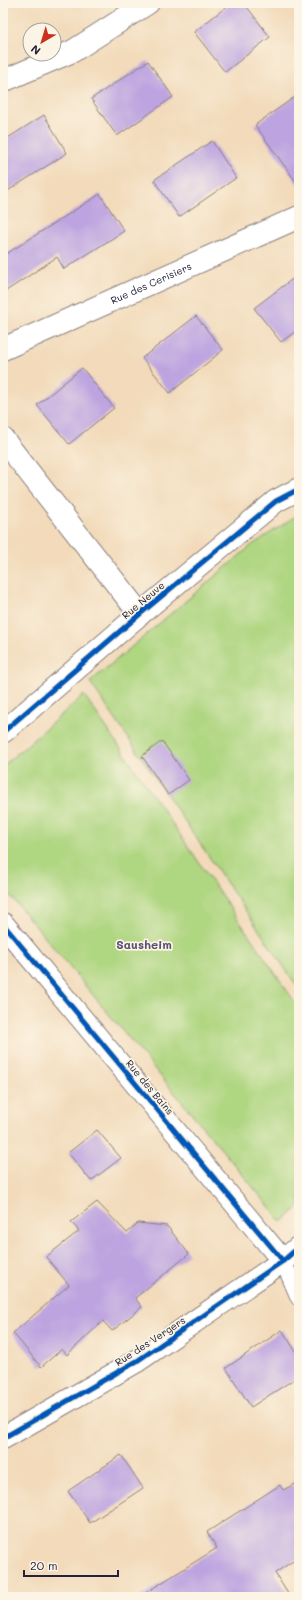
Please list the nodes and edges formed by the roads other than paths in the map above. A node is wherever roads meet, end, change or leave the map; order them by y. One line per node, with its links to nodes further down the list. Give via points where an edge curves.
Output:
1 (148, 3): 2 (street, via 73,50)
2 (3, 80)
3 (299, 216): 4 (street, Rue des Cerisiers)
4 (3, 349)
5 (3, 439): 7 (street)
6 (299, 489): 7 (street, Rue Neuve, via 276,501)
7 (140, 614): 8 (street, Rue Neuve)
8 (3, 732)
9 (3, 924): 10 (street, Rue des Bains)
10 (291, 1254): 11 (lane); 12 (street, Rue des Vergers, via 137,1361)
11 (299, 1298)
12 (3, 1438)

